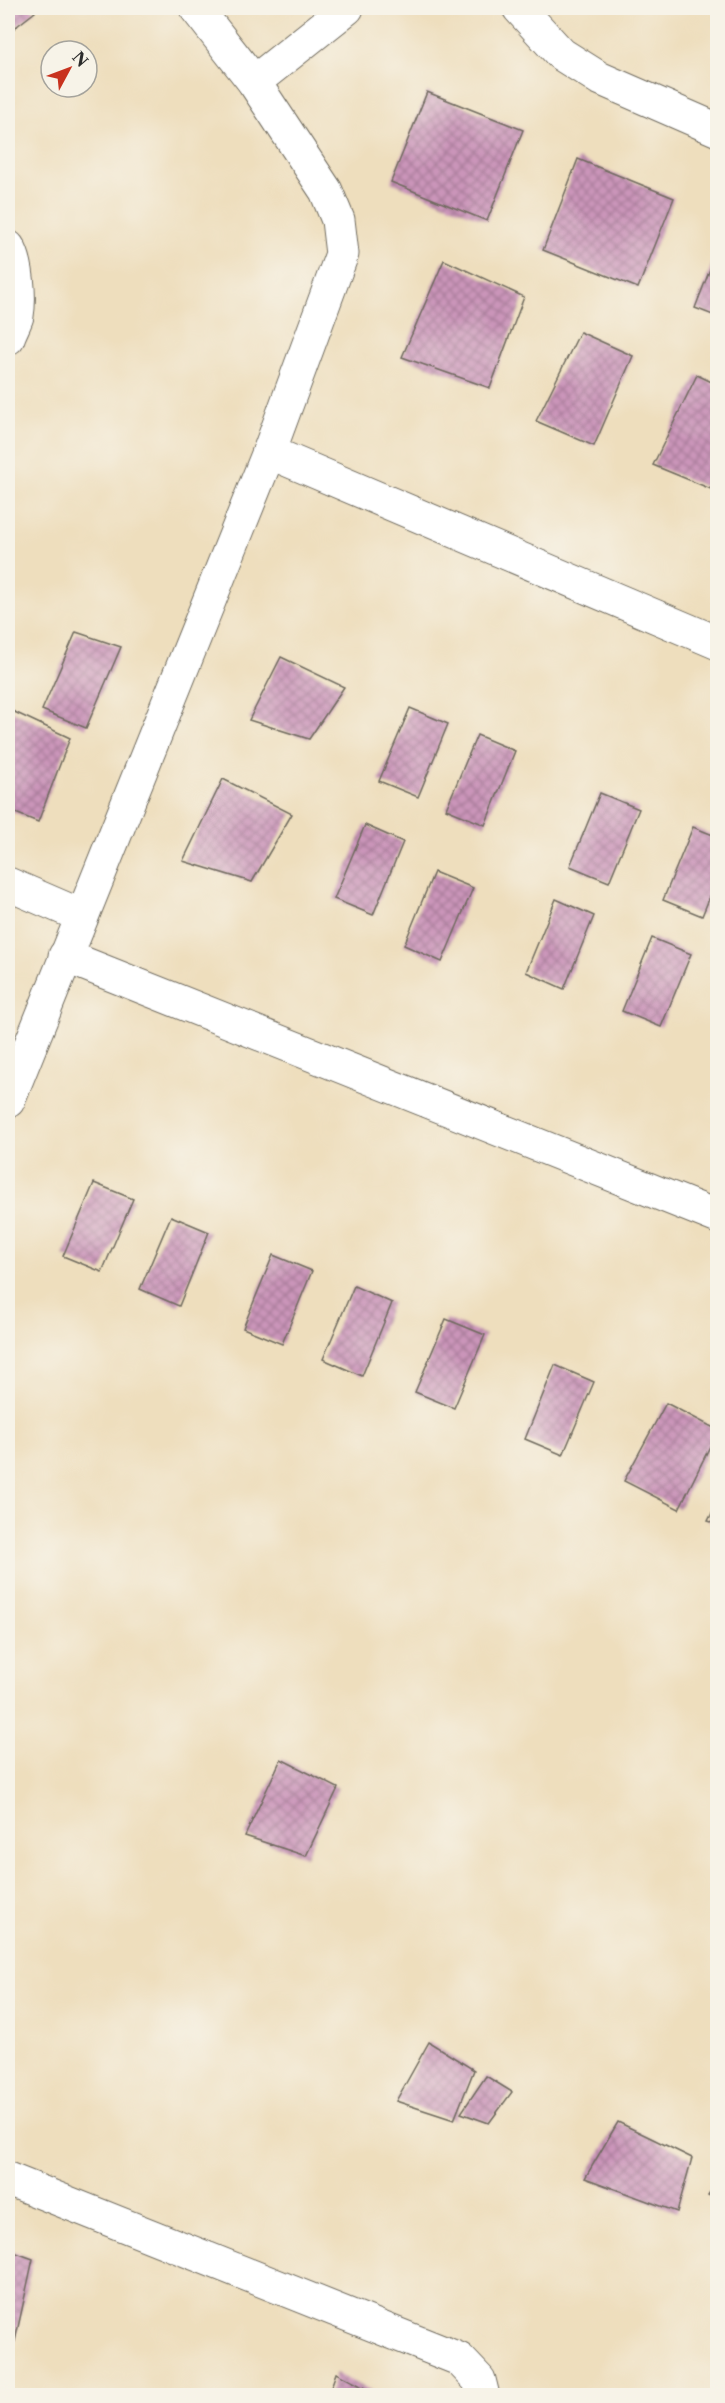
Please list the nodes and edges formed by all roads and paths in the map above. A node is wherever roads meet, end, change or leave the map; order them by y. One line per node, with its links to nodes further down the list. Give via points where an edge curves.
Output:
1 (196, 8): 4 (street)
2 (347, 8): 4 (street)
3 (519, 8): 5 (street, via 561,54 599,78)
4 (255, 82): 8 (street, via 326,191 338,220 342,254)
5 (717, 130)
6 (8, 247): 7 (street, via 17,270)
7 (10, 326)
8 (269, 452): 9 (street); 11 (street)
9 (717, 643)
10 (8, 884): 11 (street)
11 (82, 916): 12 (street)
12 (65, 956): 13 (street); 14 (street)
13 (8, 1101)
14 (717, 1217)
15 (8, 2179): 16 (street, via 459,2359 479,2380)
16 (483, 2396)

